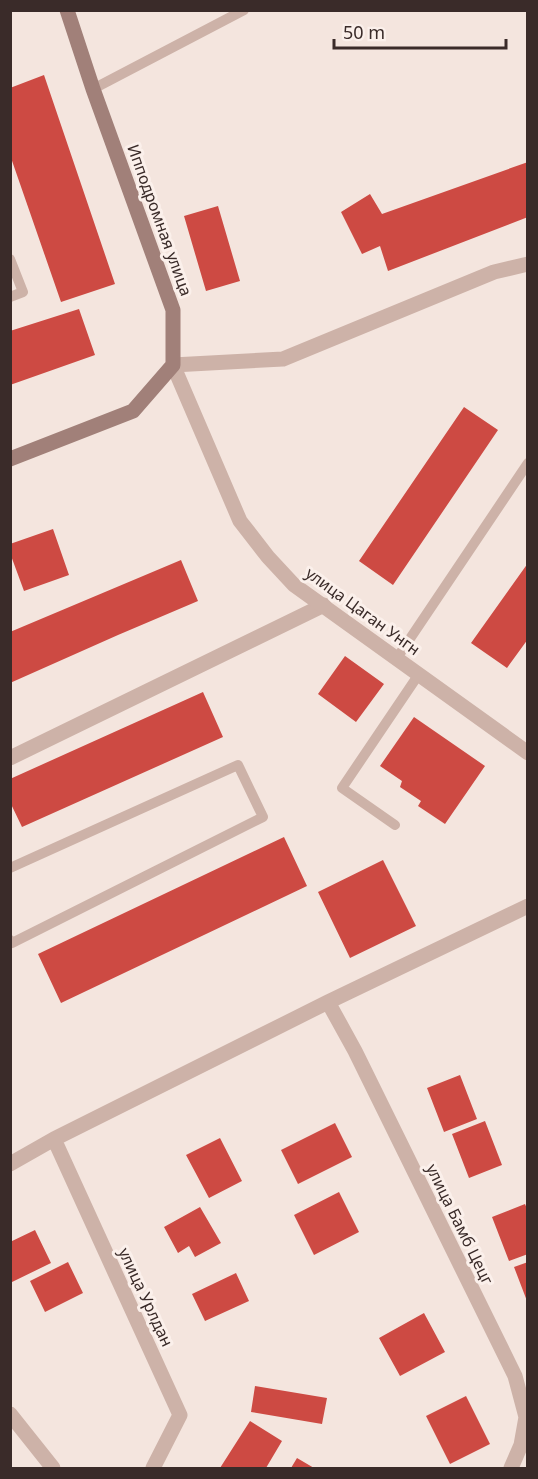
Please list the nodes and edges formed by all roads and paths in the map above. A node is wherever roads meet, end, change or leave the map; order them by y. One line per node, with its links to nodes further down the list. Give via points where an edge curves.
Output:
1 (67, 10): 3 (main road, Ипподромная улица)
2 (244, 10): 3 (lane)
3 (93, 89): 7 (main road, Ипподромная улица, via 173,310)
4 (10, 259): 6 (lane, via 23,292)
5 (528, 264): 7 (street, via 494,272 283,359)
6 (10, 297)
7 (172, 365): 8 (main road, via 133,411); 10 (street, улица Цаган Унгн, via 240,521 294,585)
8 (10, 459)
9 (528, 463): 11 (lane)
10 (324, 605): 11 (street, улица Цаган Унгн); 14 (street)
11 (397, 658): 12 (street, улица Цаган Унгн)
12 (419, 674): 13 (street, улица Цаган Унгн); 15 (lane, via 342,788)
13 (528, 753)
14 (10, 758)
15 (395, 825)
16 (10, 868): 18 (lane, via 238,765 263,817 12,943)
17 (528, 906): 19 (street)
18 (10, 940)
19 (328, 1002): 20 (street); 25 (street, улица Бамб Цецг, via 515,1376 526,1416 521,1446)
20 (54, 1139): 21 (street); 24 (street, улица Урлдан, via 180,1415)
21 (10, 1164)
22 (10, 1414): 23 (street)
23 (53, 1468)
24 (153, 1468)
25 (511, 1468)

